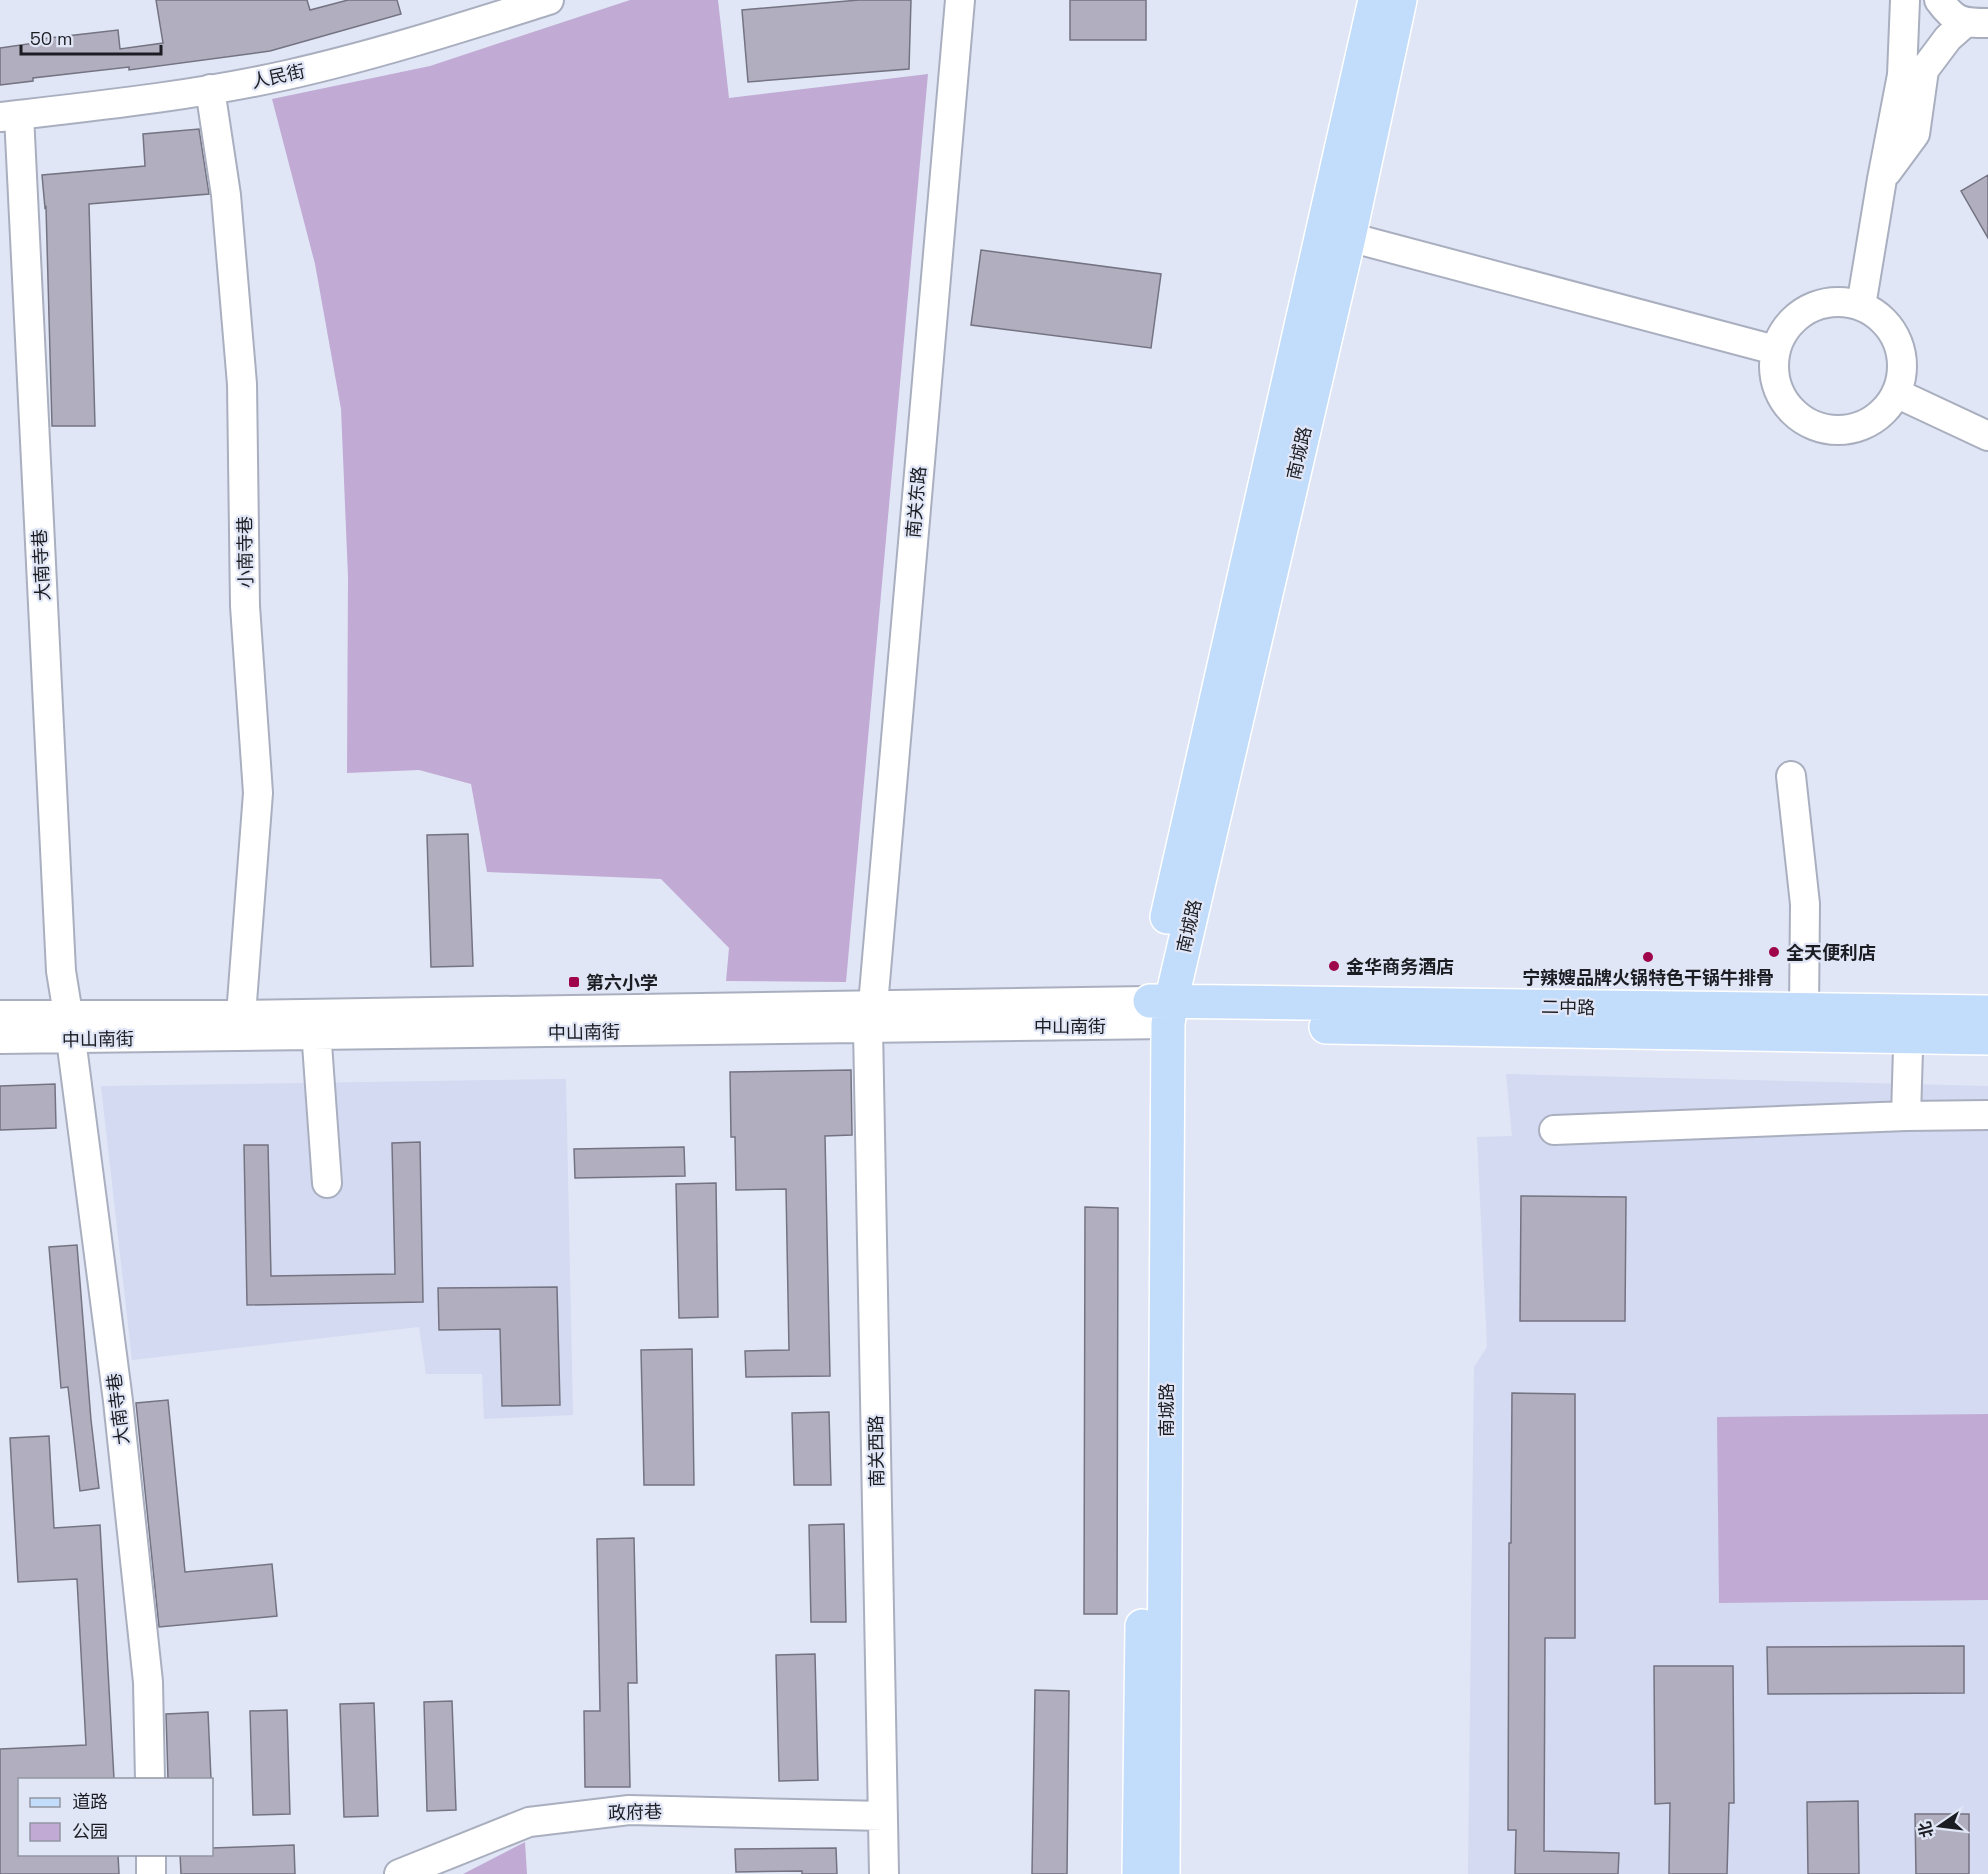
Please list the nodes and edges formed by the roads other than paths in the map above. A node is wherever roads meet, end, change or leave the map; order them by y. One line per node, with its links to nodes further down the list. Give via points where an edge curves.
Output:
1 (549, 0): 8 (street, 人民街, via 335,64)
2 (960, 0): 22 (street, 南关东路)
3 (1375, 0): 11 (main road, 南城路)
4 (1400, 0): 11 (main road, 南城路)
5 (1905, 0): 10 (street, via 1902,75)
6 (1939, 0): 7 (street, via 1947,10)
7 (1977, 23): 10 (street, via 1948,38 1924,70 1915,134)
8 (210, 89): 9 (street, 人民街); 21 (street, 小南寺巷, via 226,195 242,384 245,606 258,793)
9 (9, 116): 25 (street, 大南寺巷, via 61,971)
10 (1882, 179): 12 (street)
11 (1337, 231): 13 (street); 19 (main road, 南城路)
12 (1861, 306): 13 (street, via 1840,301 1818,304 1799,314 1784,330); 14 (street, via 1879,316 1893,332 1902,372)
13 (1775, 350): 14 (street, via 1779,392 1790,409 1807,422 1827,429 1848,429 1868,423)
14 (1896, 393): 15 (street)
15 (1988, 436)
16 (1791, 776): 17 (street, via 1805,904)
17 (1804, 1010): 19 (main road, 二中路); 23 (main road, 二中路)
18 (1988, 1012): 23 (main road, 二中路)
19 (1158, 1013): 22 (street, 中山南街); 23 (main road, 二中路); 38 (main road, 南城路, via 1148,1080); 39 (main road, 南城路)
20 (0, 1015): 25 (street, 中山南街)
21 (241, 1015): 24 (street, 中山南街); 25 (street, 中山南街)
22 (871, 1016): 24 (street, 中山南街); 33 (street, 南关西路)
23 (1908, 1024): 26 (main road, 二中路); 29 (street)
24 (316, 1025): 25 (street, 中山南街); 31 (street)
25 (70, 1027): 27 (street, 中山南街); 32 (street, 大南寺巷, via 118,1401 147,1670)
26 (1988, 1038)
27 (0, 1039)
28 (1988, 1115): 29 (street)
29 (1906, 1116): 30 (street)
30 (1554, 1130)
31 (327, 1183)
32 (150, 1778)
33 (883, 1816): 36 (street, 政府巷, via 629,1810 530,1822); 37 (street, 南关西路)
34 (151, 1856): 35 (street)
35 (151, 1874)
36 (399, 1874)
37 (884, 1874)
38 (1139, 1874)
39 (1163, 1874)

